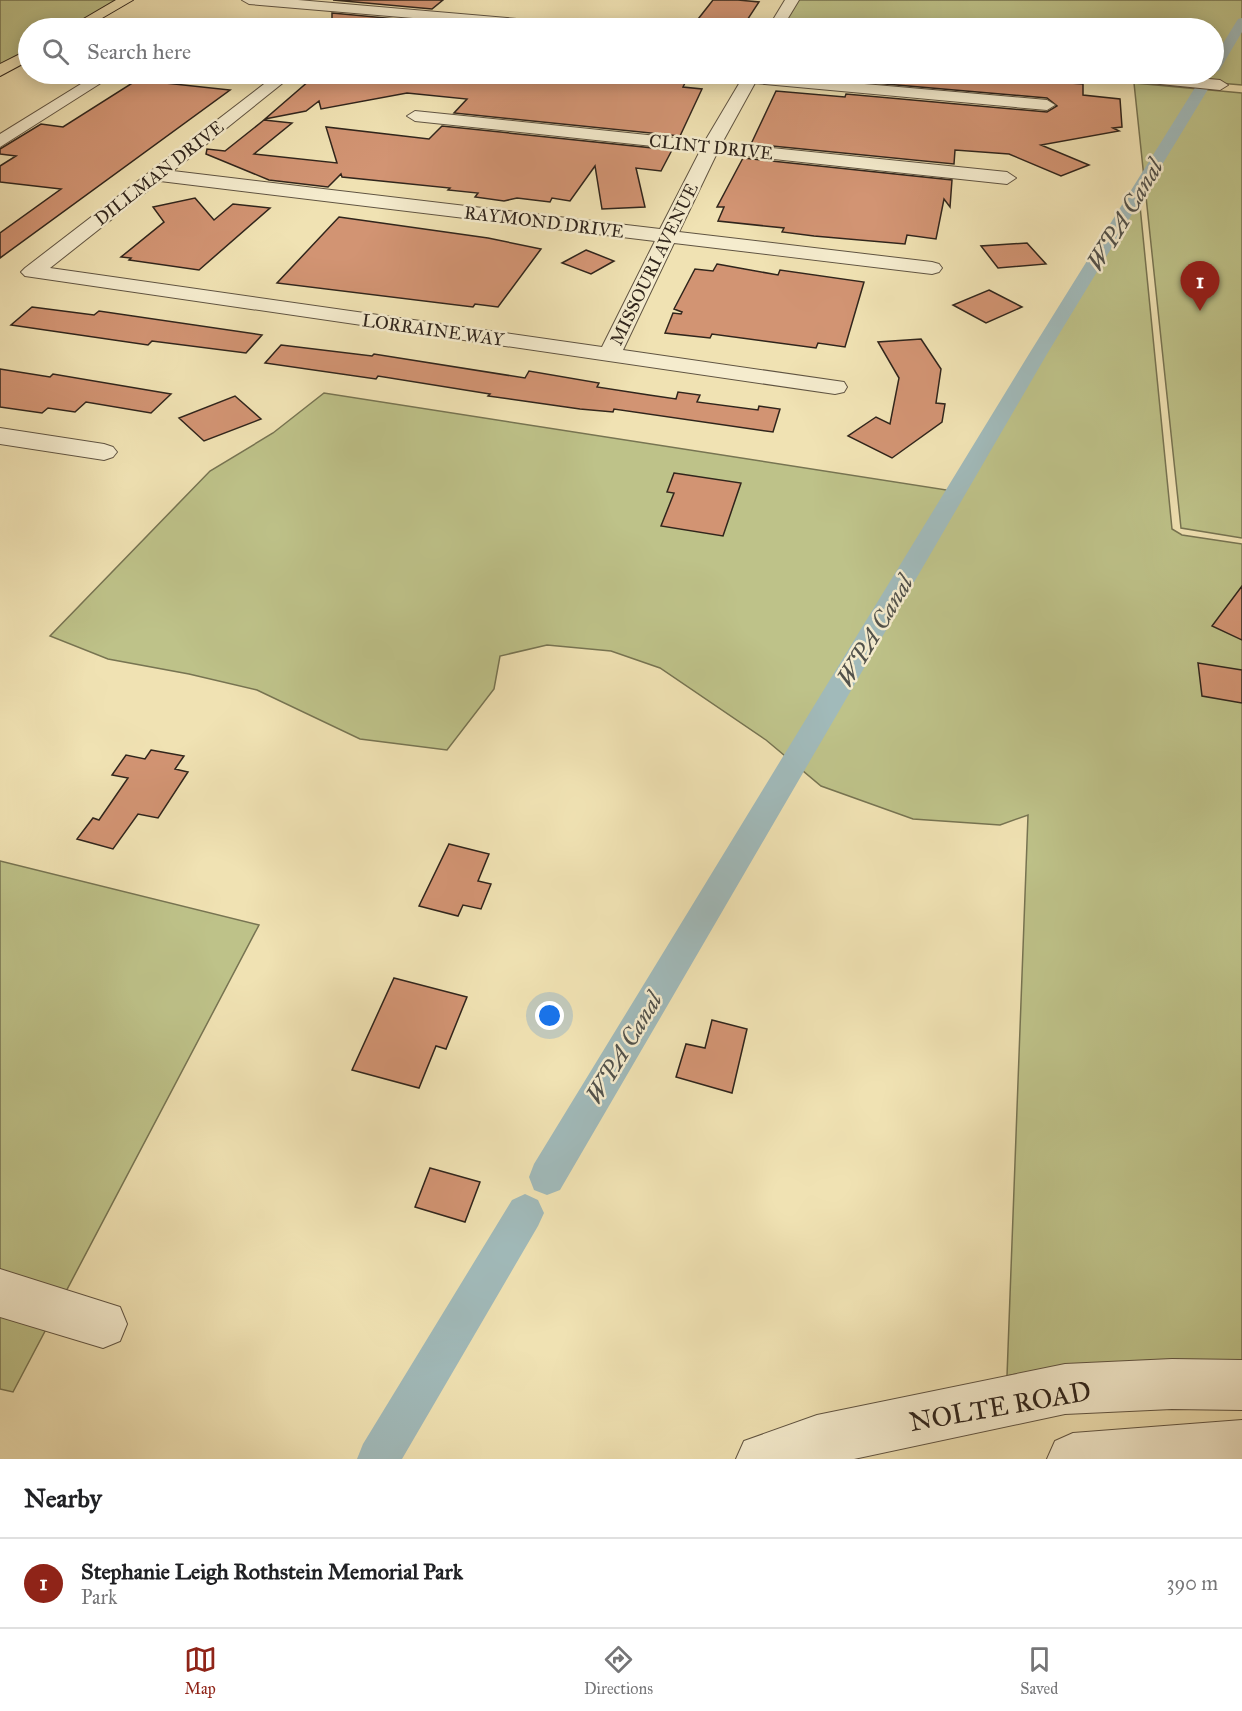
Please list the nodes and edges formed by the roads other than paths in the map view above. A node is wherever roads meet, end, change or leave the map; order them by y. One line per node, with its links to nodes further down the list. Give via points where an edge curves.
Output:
1 (126, 0): 4 (main road)
2 (249, 0): 5 (street)
3 (792, 0): 6 (street)
4 (93, 18)
5 (459, 18)
6 (781, 18)
7 (18, 61): 8 (main road)
8 (0, 71)
9 (91, 84): 17 (street)
10 (273, 84): 19 (street, DILLMAN DRIVE)
11 (747, 84): 18 (street, MISSOURI AVENUE)
12 (816, 84): 15 (street)
13 (1210, 84): 14 (street)
14 (1220, 85)
15 (1047, 105)
16 (415, 116): 18 (street, CLINT DRIVE)
17 (0, 142)
18 (711, 146): 20 (street, CLINT DRIVE); 21 (street, MISSOURI AVENUE)
19 (156, 176): 21 (street, RAYMOND DRIVE); 23 (street, DILLMAN DRIVE)
20 (1007, 178)
21 (666, 237): 22 (street, RAYMOND DRIVE); 24 (street, MISSOURI AVENUE)
22 (932, 268)
23 (32, 272): 24 (street, LORRAINE WAY)
24 (609, 355): 25 (street, LORRAINE WAY)
25 (835, 387)
26 (0, 436): 27 (street)
27 (104, 452)
28 (0, 1293): 29 (street)
29 (103, 1324)
30 (1242, 1385): 32 (street, NOLTE ROAD, via 1065,1389 817,1441)
31 (1242, 1446): 33 (street)
32 (762, 1459)
33 (1073, 1459)

